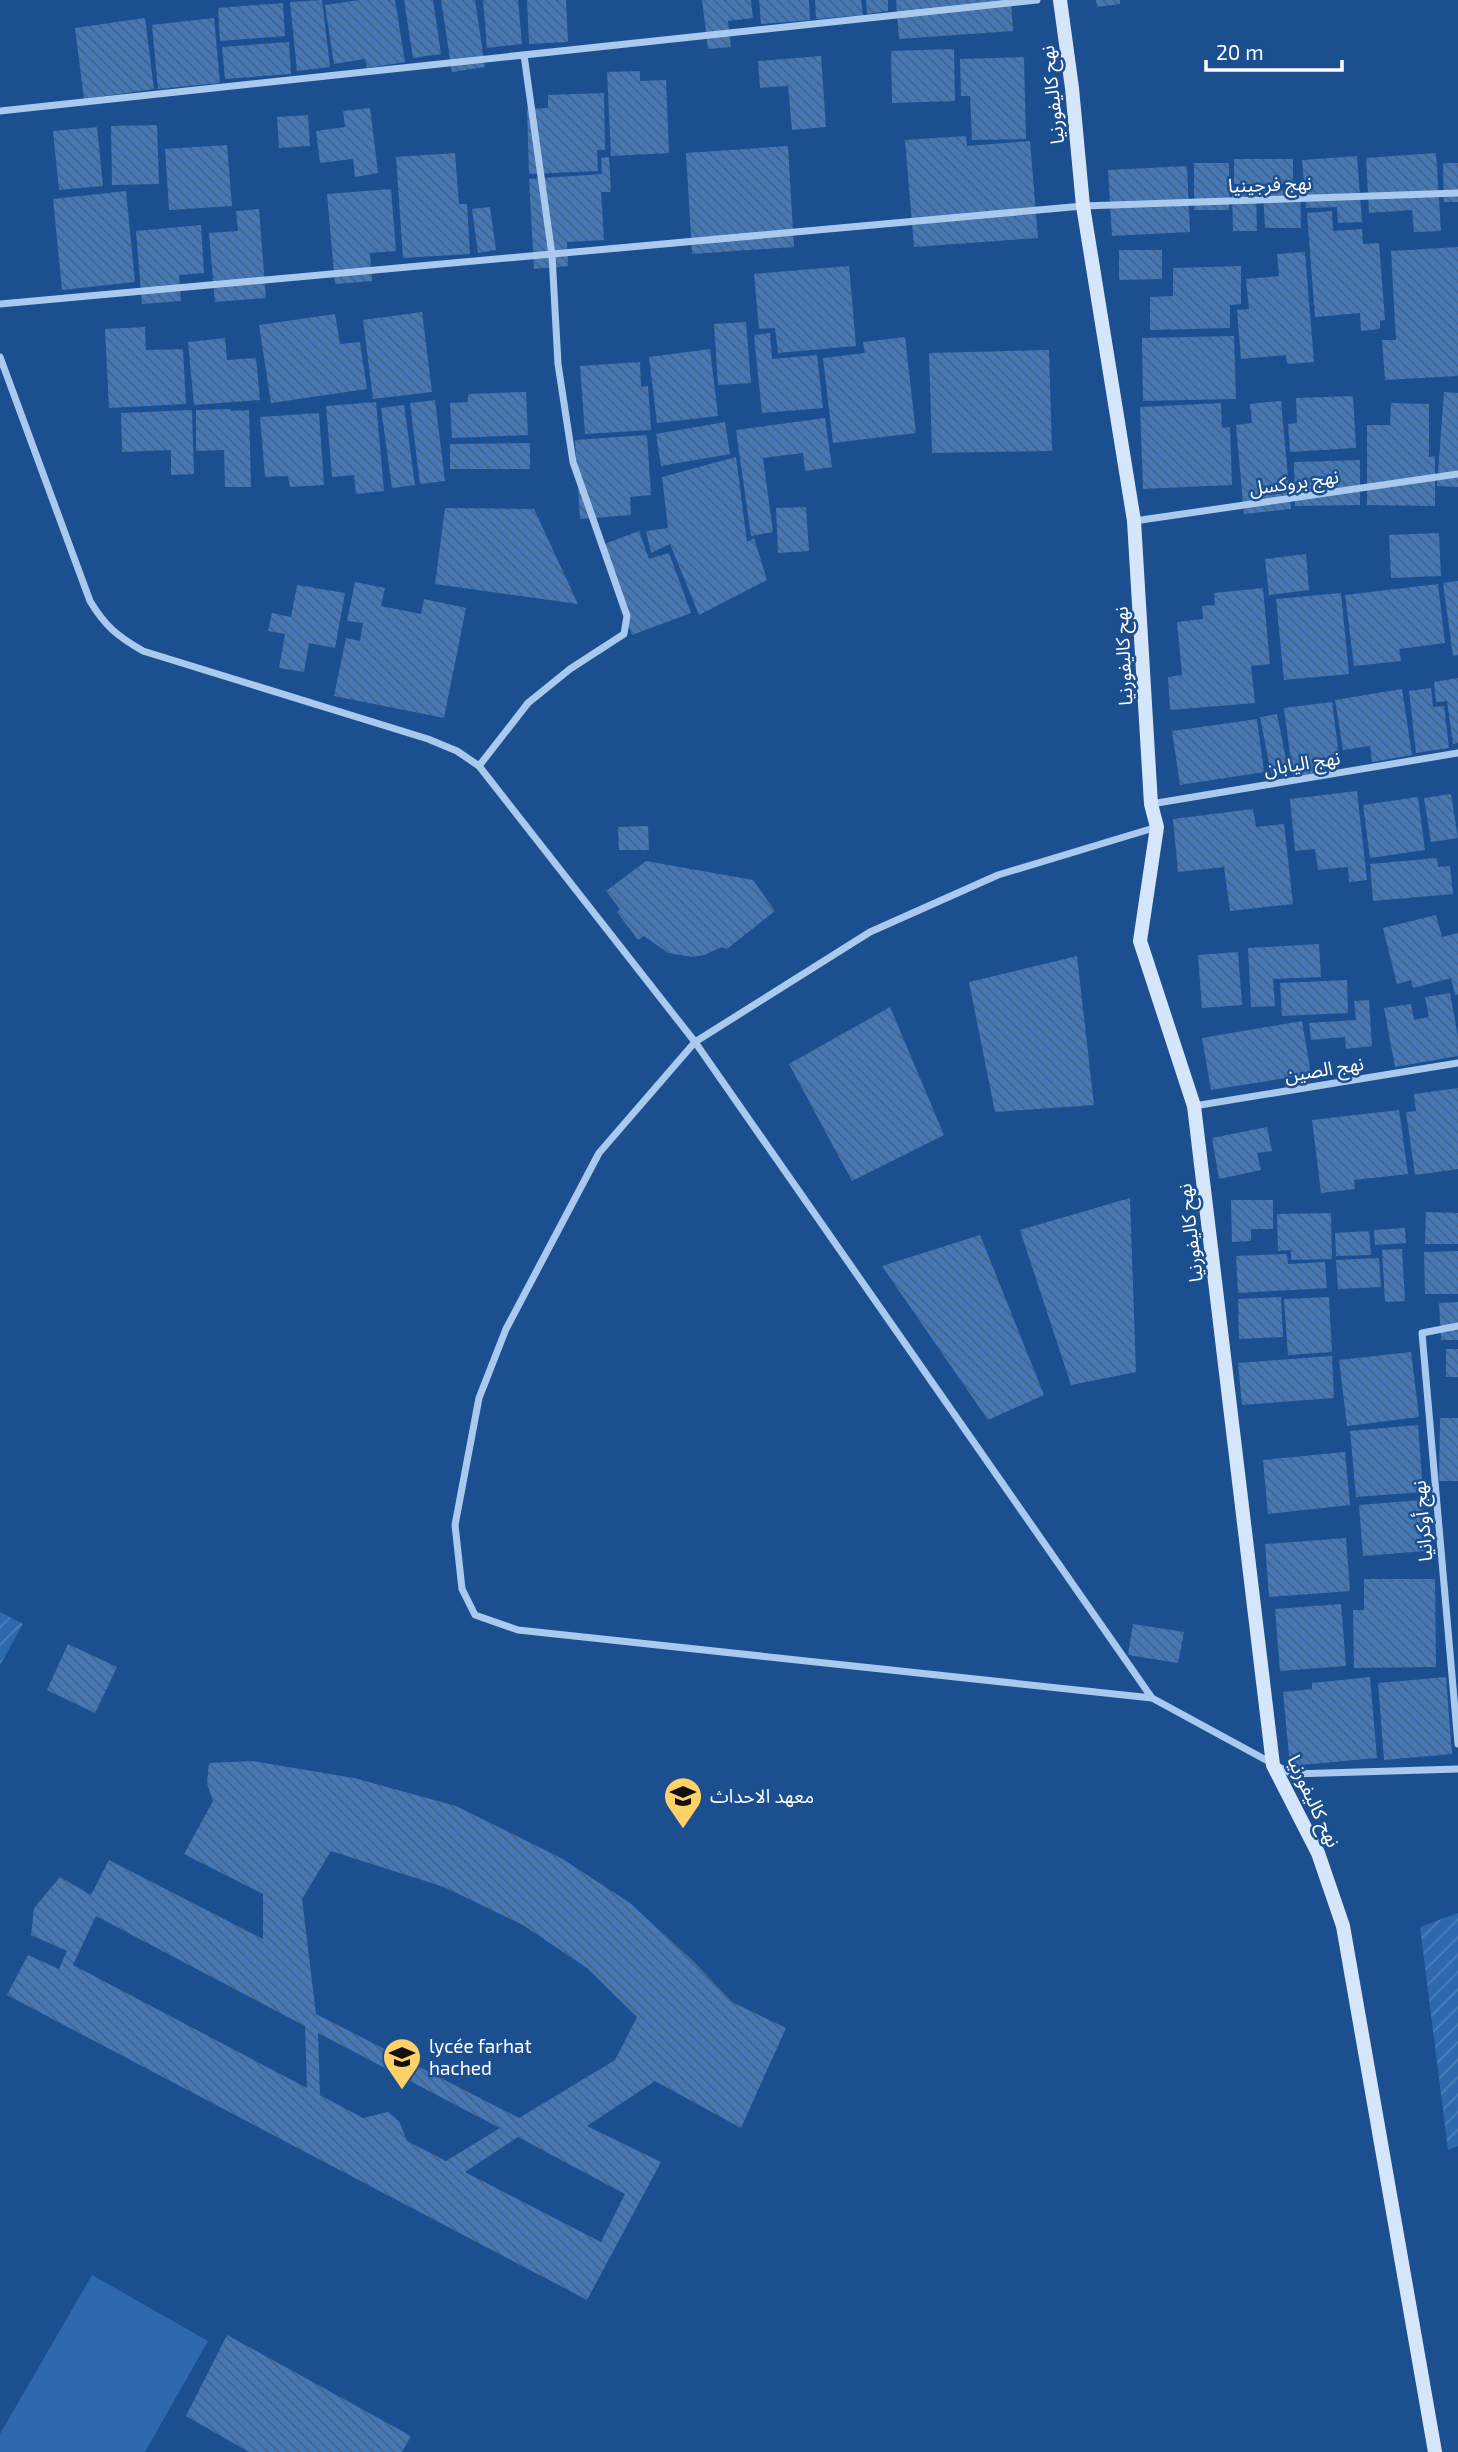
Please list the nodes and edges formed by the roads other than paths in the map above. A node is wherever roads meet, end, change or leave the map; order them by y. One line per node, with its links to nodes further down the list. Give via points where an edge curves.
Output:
1 (1037, 0): 3 (street)
2 (1060, 0): 6 (street, نهح كاليفورنيا)
3 (524, 55): 4 (street); 7 (street)
4 (0, 111)
5 (1458, 193): 6 (street, نهج فرجينيا)
6 (1083, 206): 7 (street, نهج فرجينيا); 11 (street, نهح كاليفورنيا)
7 (552, 255): 8 (street, نهج فرجينيا); 13 (street, via 558,363 573,462 627,626 624,634 570,668 528,704)
8 (0, 304)
9 (0, 357): 13 (street, via 90,601 119,637 143,651 428,739)
10 (1458, 474): 11 (street, نهج بروكسل)
11 (1134, 521): 14 (street, نهح كاليفورنيا)
12 (1458, 753): 14 (street, نهج اليابان)
13 (479, 766): 16 (street)
14 (1151, 804): 15 (street, نهح كاليفورنيا)
15 (1157, 827): 16 (street, via 998,875 870,932); 18 (street, نهح كاليفورنيا, via 1140,942)
16 (695, 1042): 20 (street); 20 (street, via 599,1153 506,1329 483,1387 455,1525 462,1589 475,1615 518,1630)
17 (1458, 1063): 18 (street, نهج الصين)
18 (1194, 1106): 22 (street, نهح كاليفورنيا)
19 (1458, 1326): 21 (street, نهج أوكرانيا, via 1422,1334)
20 (1152, 1698): 22 (street)
21 (1458, 1744)
22 (1273, 1765): 23 (street, via 1292,1774); 24 (street, نهح كاليفورنيا, via 1318,1853 1343,1926)
23 (1458, 1769)
24 (1435, 2452)

